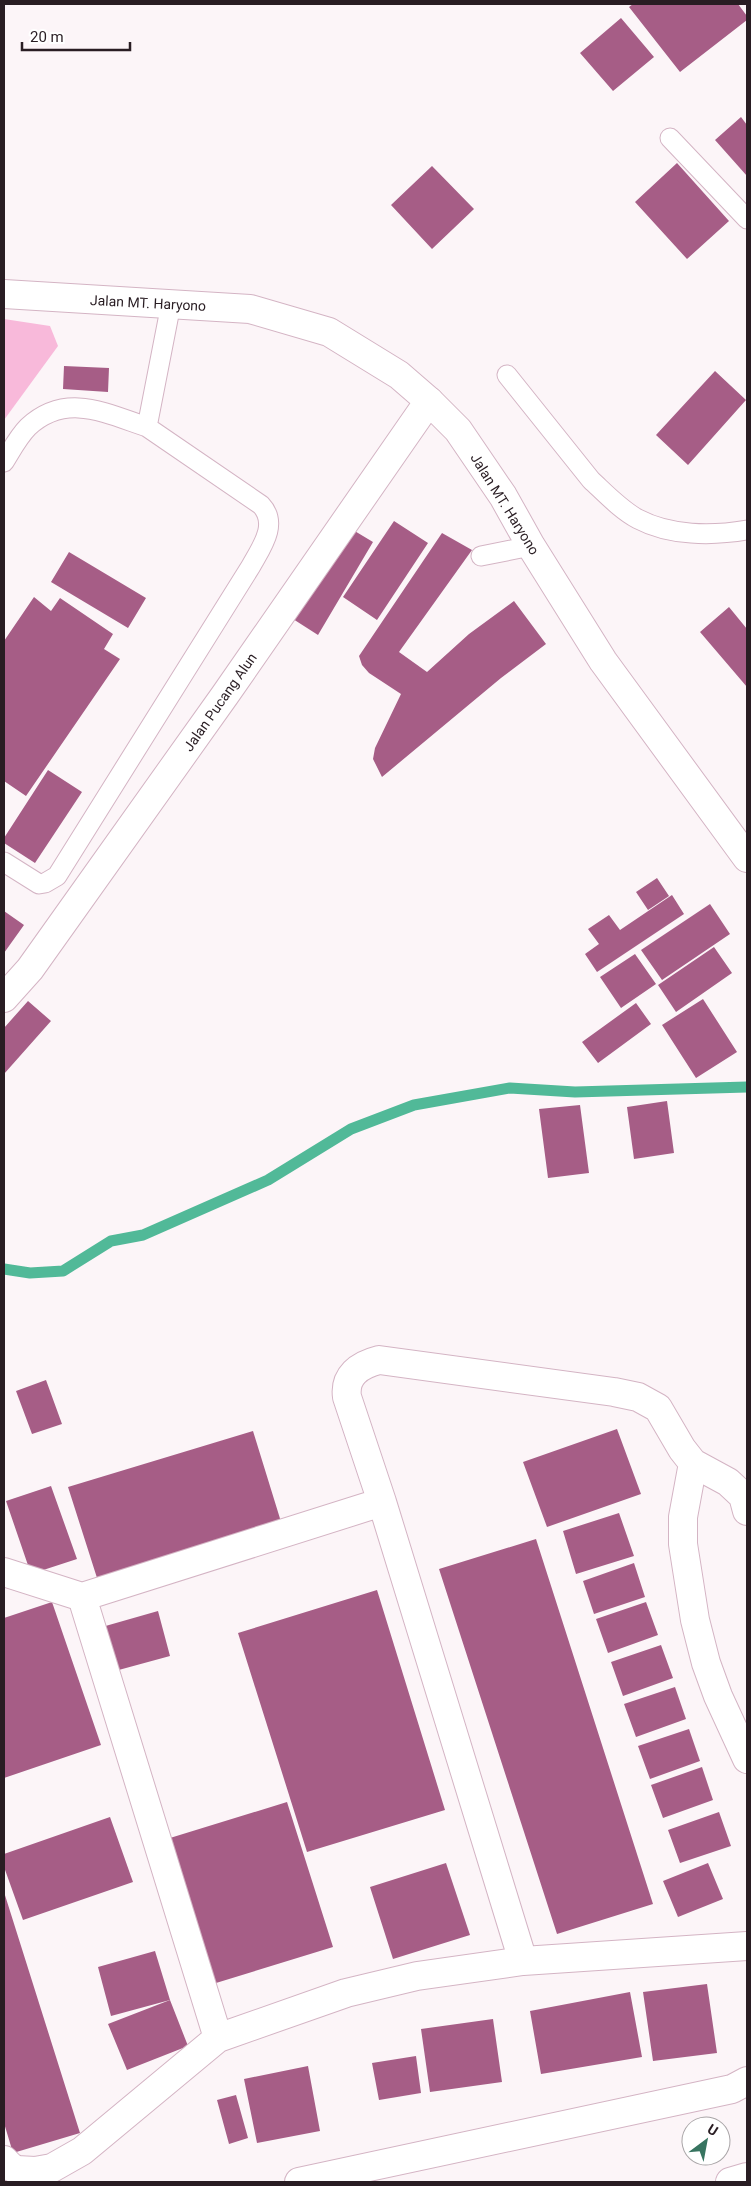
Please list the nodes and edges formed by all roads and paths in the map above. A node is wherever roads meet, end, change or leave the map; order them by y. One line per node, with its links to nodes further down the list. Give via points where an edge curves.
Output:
1 (670, 138): 2 (lane)
2 (747, 219)
3 (4, 294): 4 (street, Jalan MT. Haryono)
4 (171, 304): 6 (street, Jalan MT. Haryono, via 250,309 328,332 399,375); 7 (lane)
5 (507, 375): 9 (lane, via 591,480 638,519 673,531)
6 (429, 401): 10 (street, Jalan MT. Haryono, via 458,430 503,496); 14 (street, Jalan Pucang Alun, via 36,961)
7 (147, 427): 8 (lane, via 88,408 64,408 43,416 27,428); 13 (lane, via 261,505 266,511 268,535 56,876 45,884 39,884)
8 (4, 462)
9 (747, 530)
10 (531, 546): 11 (lane); 12 (street, Jalan MT. Haryono, via 603,661)
11 (481, 556)
12 (747, 858)
13 (4, 862)
14 (4, 998)
15 (693, 1463): 16 (street); 17 (street, via 658,1408 638,1398 379,1360 365,1363 357,1369 345,1387); 20 (street, via 682,1517 695,1620 706,1664)
16 (746, 1496)
17 (382, 1502): 19 (street); 22 (street)
18 (4, 1572): 19 (street)
19 (82, 1597): 23 (street)
20 (747, 1759)
21 (747, 1946): 22 (street)
22 (523, 1962): 23 (street, via 417,1976 346,1993)
23 (218, 2038): 25 (street, via 82,2151 52,2168 35,2171 11,2168)
24 (747, 2081): 27 (street, via 732,2089)
25 (4, 2160)
26 (747, 2177): 28 (street)
27 (299, 2182)
28 (730, 2182)

